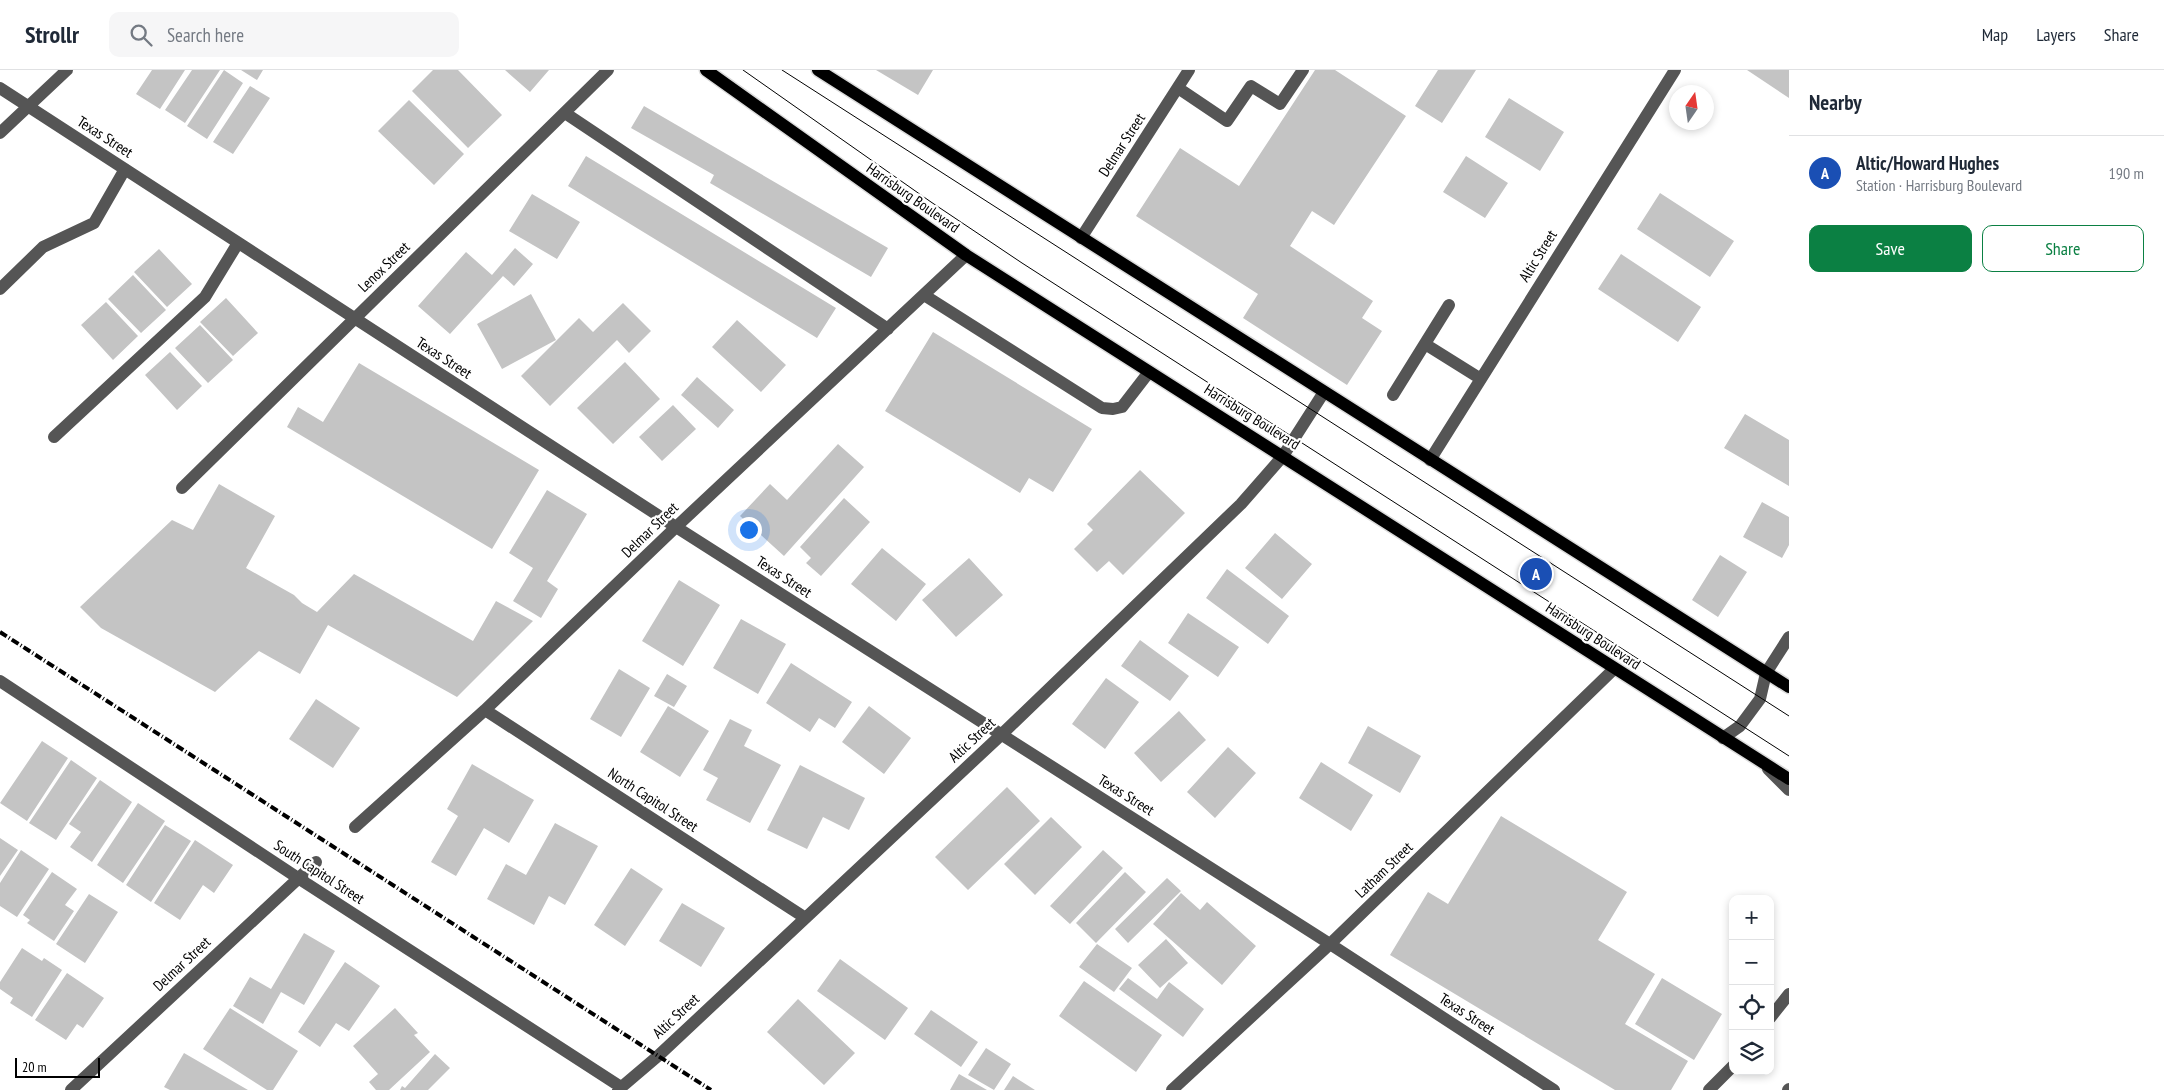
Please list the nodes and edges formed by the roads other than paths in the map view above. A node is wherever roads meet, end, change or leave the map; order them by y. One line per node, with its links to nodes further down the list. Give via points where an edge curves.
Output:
1 (67, 70): 10 (street)
2 (608, 70): 11 (street, Lenox Street)
3 (706, 70): 16 (main road, Harrisburg Boulevard)
4 (818, 70): 14 (main road)
5 (1189, 70): 9 (street, Delmar Street)
6 (1302, 70): 9 (street, via 1280,104 1251,86 1227,120)
7 (1675, 70): 24 (street, Altic Street)
8 (0, 88): 10 (street, Texas Street)
9 (1178, 88): 14 (street, Delmar Street)
10 (28, 106): 12 (street); 13 (street, Texas Street)
11 (565, 113): 20 (street, Lenox Street); 21 (street)
12 (0, 133)
13 (125, 169): 15 (street, Texas Street); 17 (street, via 94,223 43,247)
14 (1081, 238): 25 (main road)
15 (238, 244): 20 (street, Texas Street); 27 (street, via 205,297)
16 (966, 255): 18 (street, Delmar Street); 23 (main road, Harrisburg Boulevard)
17 (0, 289)
18 (924, 295): 21 (street, Delmar Street); 23 (street, via 1102,408 1113,410 1122,407)
19 (1449, 305): 22 (street)
20 (354, 319): 30 (street, Lenox Street); 31 (street, Texas Street)
21 (888, 329): 31 (street, Delmar Street)
22 (1425, 344): 24 (street); 26 (street)
23 (1149, 372): 28 (main road, Harrisburg Boulevard)
24 (1481, 378): 29 (street, Altic Street)
25 (1324, 392): 28 (street, Altic Street); 29 (main road)
26 (1393, 395)
27 (54, 437)
28 (1283, 456): 33 (main road, Harrisburg Boulevard); 38 (street, Altic Street, via 1241,504)
29 (1430, 460): 34 (main road)
30 (182, 488)
31 (676, 527): 37 (street, Delmar Street); 38 (street, Texas Street)
32 (1789, 637): 34 (street)
33 (1614, 669): 39 (main road, Harrisburg Boulevard); 47 (street, Latham Street)
34 (1766, 673): 36 (main road); 39 (street, via 1760,699 1740,726)
35 (0, 681): 45 (street, South Capitol Street)
36 (1789, 687)
37 (485, 710): 43 (street, Delmar Street); 46 (street, North Capitol Street)
38 (1001, 735): 46 (street, Altic Street); 47 (street, Texas Street)
39 (1723, 738): 40 (main road, Harrisburg Boulevard)
40 (1763, 763): 41 (main road, Harrisburg Boulevard); 42 (street)
41 (1789, 779)
42 (1789, 790)
43 (355, 827)
44 (316, 862): 45 (street, Delmar Street)
45 (298, 878): 51 (street, South Capitol Street); 52 (street, Delmar Street)
46 (804, 917): 51 (street, Altic Street)
47 (1330, 944): 53 (street, Latham Street); 54 (street, Texas Street)
48 (1789, 994): 49 (street)
49 (1774, 1013)
50 (1729, 1070): 55 (street)
51 (620, 1089)
52 (70, 1090)
53 (1172, 1090)
54 (1554, 1090)
55 (1709, 1090)

